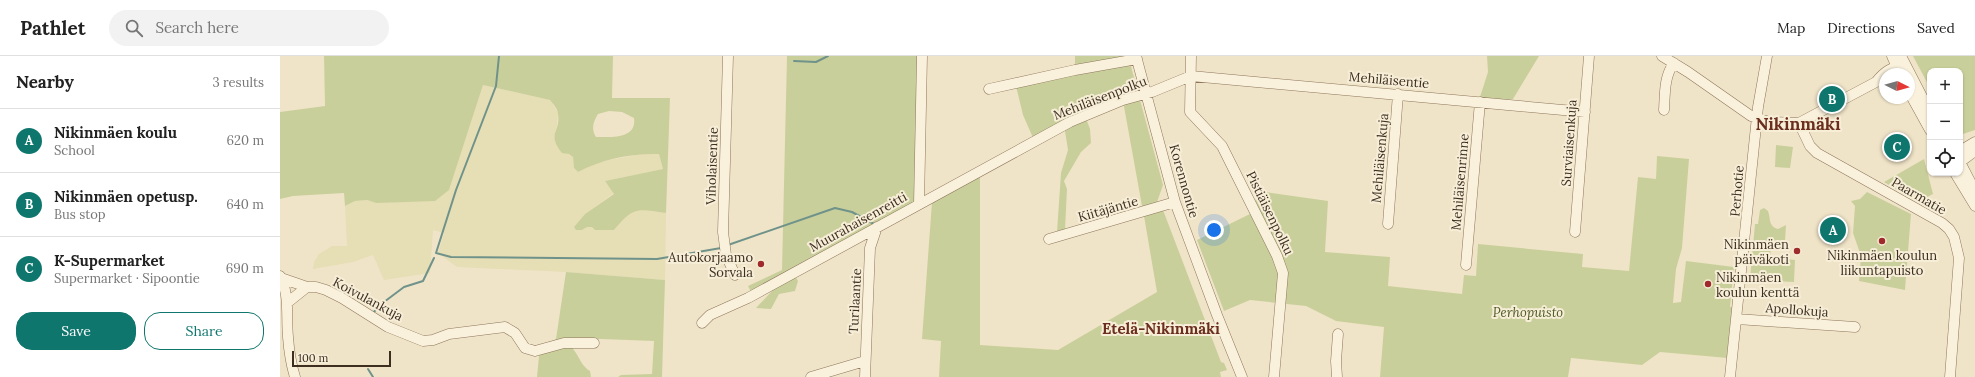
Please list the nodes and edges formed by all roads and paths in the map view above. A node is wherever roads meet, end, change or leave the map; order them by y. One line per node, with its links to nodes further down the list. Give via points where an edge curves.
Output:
1 (728, 56): 42 (street, Viholaisentie, via 723,232 726,255)
2 (922, 56): 35 (street, Muurahaisenreitti)
3 (1191, 56): 13 (street, Pistiäisenpolku)
4 (1590, 56): 23 (street, Surviaisenkuja)
5 (1662, 56): 10 (street)
6 (1767, 56): 24 (street, Perhotie)
7 (1892, 56): 11 (street)
8 (1901, 56): 12 (street)
9 (1137, 58): 15 (street); 17 (street, Korennontie)
10 (1674, 62): 22 (street, via 1667,78); 24 (street)
11 (1899, 68)
12 (1900, 68)
13 (1191, 76): 17 (street, Mehiläisenpolku); 18 (street, Mehiläisentie); 56 (street, Pistiäisenpolku, via 1190,112 1222,146 1283,273)
14 (1879, 82): 25 (street)
15 (989, 89)
16 (1915, 91): 21 (street)
17 (1147, 93): 34 (street, Korennontie); 35 (street, Mehiläisenpolku, via 1070,122)
18 (1398, 94): 19 (street, Mehiläisentie); 37 (street, Mehiläisenkuja)
19 (1480, 102): 23 (street, Mehiläisentie); 41 (street, Mehiläisenrinne)
20 (1915, 103): 26 (street)
21 (1927, 108)
22 (1664, 110)
23 (1585, 112): 39 (street, Surviaisenkuja)
24 (1757, 118): 25 (street, via 1769,122); 46 (street, Perhotie)
25 (1799, 123): 59 (street, Paarmatie, via 1810,146 1818,153 1942,223 1954,237 1959,258)
26 (1927, 125)
27 (1975, 142): 28 (street)
28 (1963, 149)
29 (1975, 151): 30 (street)
30 (1963, 160)
31 (1963, 168): 33 (street)
32 (1957, 176): 36 (street)
33 (1975, 191)
34 (1175, 202): 40 (street, Kiitäjäntie); 55 (street, Korennontie)
35 (919, 204): 38 (street, Muurahaisenreitti)
36 (1975, 206)
37 (1388, 224)
38 (877, 228): 47 (street, Muurahaisenreitti, via 748,298 710,315); 51 (street, Turilaantie, via 870,248)
39 (1575, 232)
40 (1049, 239)
41 (1466, 264)
42 (735, 275)
43 (280, 277): 44 (street, Koivulankuja); 45 (street, via 285,286)
44 (307, 287): 45 (street); 50 (street, Koivulankuja, via 326,290 388,326 424,341 449,334 505,327 515,333 525,348 535,351 564,344)
45 (287, 303): 52 (street, via 288,337)
46 (1737, 319): 48 (street, Apollokuja); 58 (street, Perhotie)
47 (702, 323)
48 (1855, 327)
49 (1338, 334): 57 (street)
50 (594, 343)
51 (865, 361): 53 (street); 54 (street, Turilaantie)
52 (295, 377)
53 (811, 377)
54 (865, 377)
55 (1242, 377)
56 (1274, 377)
57 (1336, 377)
58 (1730, 377)
59 (1950, 377)

